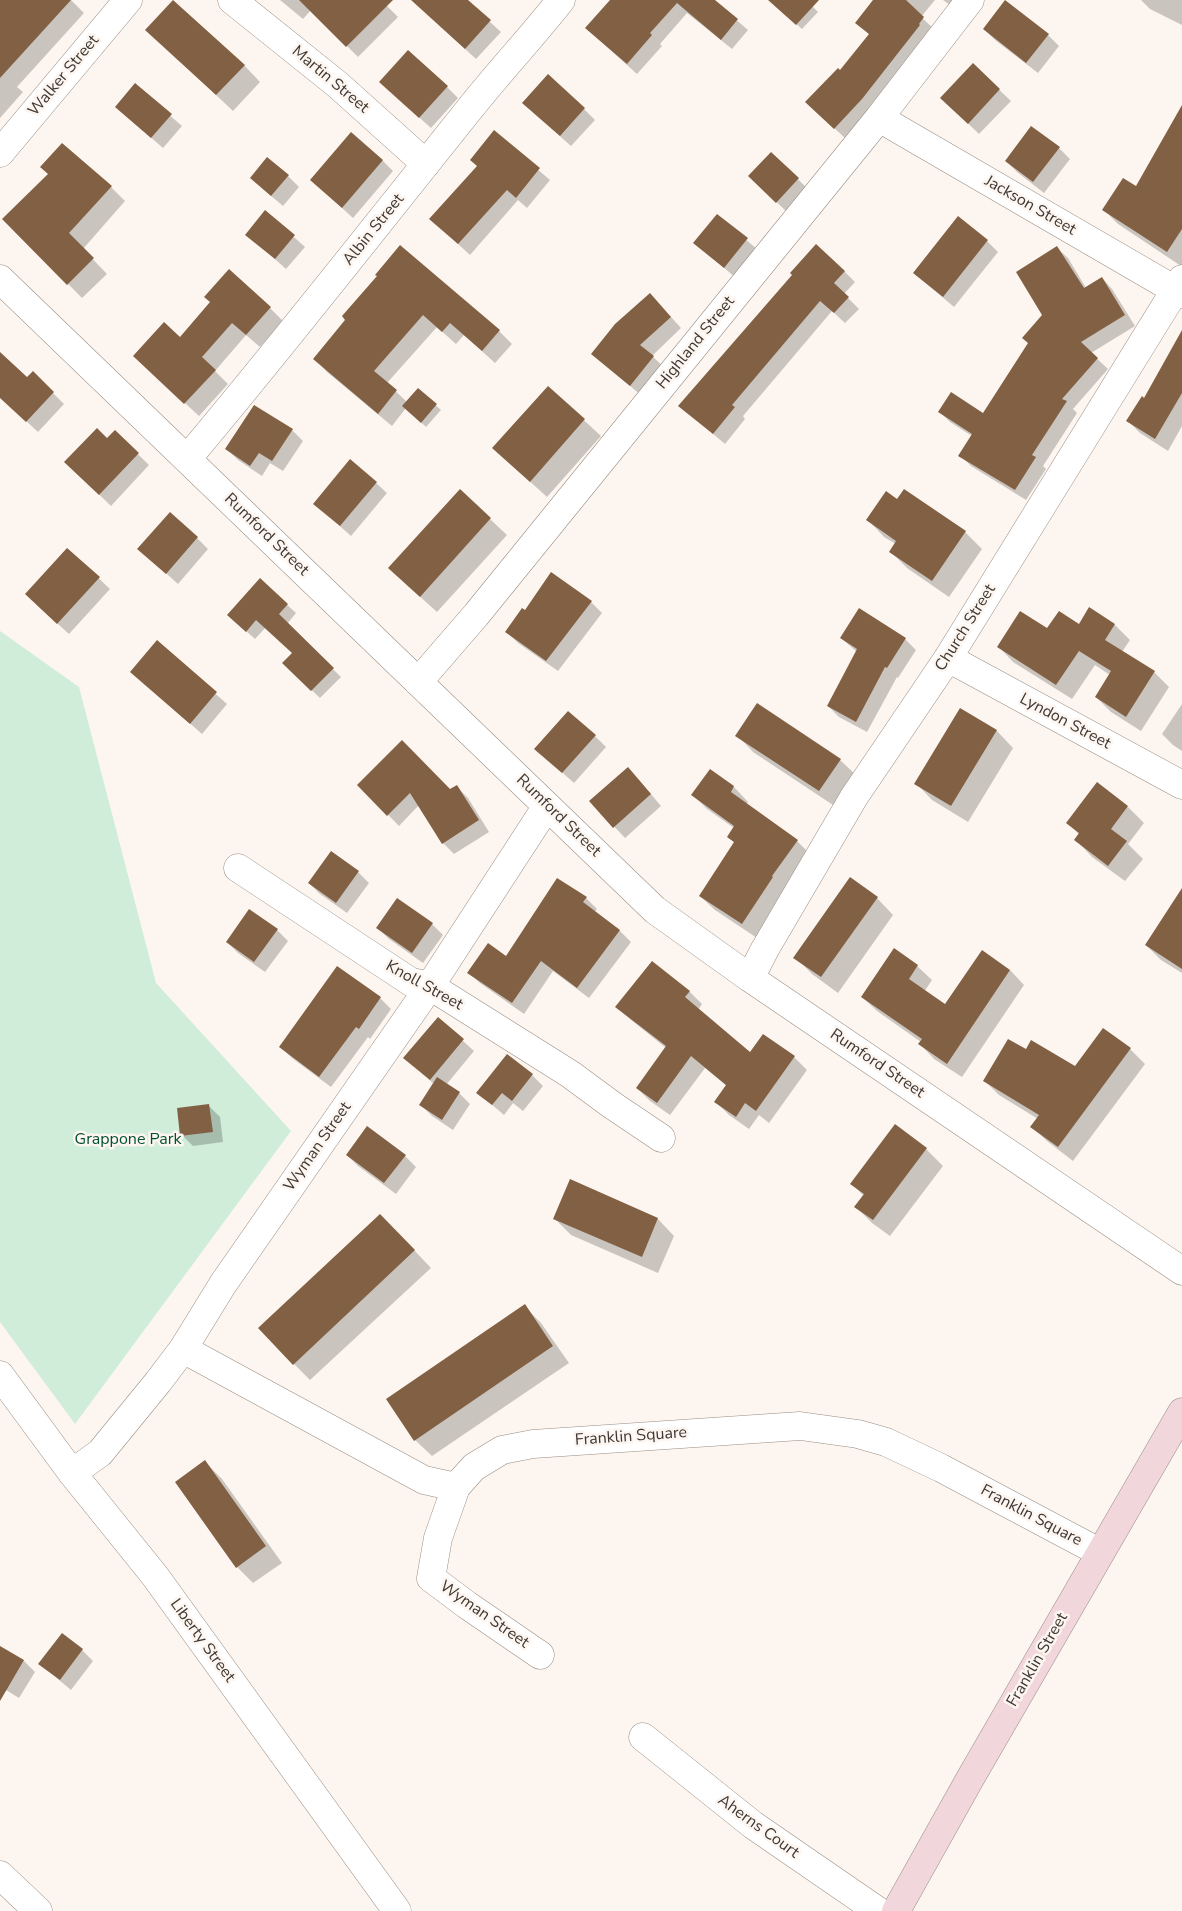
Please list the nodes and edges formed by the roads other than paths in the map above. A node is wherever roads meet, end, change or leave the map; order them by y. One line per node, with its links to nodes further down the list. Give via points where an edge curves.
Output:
1 (128, 0): 6 (street, Walker Street)
2 (232, 0): 7 (street, Martin Street, via 338,85)
3 (561, 0): 7 (street, Albin Street)
4 (970, 0): 5 (street, Highland Street)
5 (879, 118): 9 (street, Jackson Street); 12 (street, Highland Street, via 476,615)
6 (0, 153)
7 (426, 164): 10 (street, Albin Street)
8 (0, 279): 10 (street, Rumford Street)
9 (1180, 288): 11 (street, Church Street)
10 (187, 459): 12 (street, Rumford Street)
11 (948, 658): 13 (street, Lyndon Street); 16 (street, Church Street, via 854,797)
12 (418, 682): 14 (street, Rumford Street)
13 (1182, 785)
14 (547, 806): 16 (street, Rumford Street, via 655,910); 17 (street, Wyman Street)
15 (238, 868): 17 (street, Knoll Street, via 411,982)
16 (750, 978): 19 (street, Rumford Street)
17 (430, 986): 18 (street, Knoll Street, via 570,1074); 20 (street, Wyman Street, via 222,1284)
18 (661, 1138)
19 (1182, 1271)
20 (183, 1349): 23 (street, Wyman Street, via 100,1453); 24 (street, via 424,1480)
21 (0, 1376): 23 (street, Liberty Street)
22 (1182, 1412): 25 (street, Franklin Street)
23 (72, 1473): 30 (street, Liberty Street, via 155,1576)
24 (456, 1487): 25 (street, Franklin Square, via 474,1467 502,1450 533,1444 800,1426 858,1434 886,1442); 26 (street, Wyman Street, via 438,1538 431,1578)
25 (1099, 1552): 32 (street, Franklin Street)
26 (540, 1655)
27 (643, 1738): 31 (street, Aherns Court, via 752,1825)
28 (0, 1875): 29 (street)
29 (38, 1911)
30 (397, 1911)
31 (878, 1911)
32 (896, 1911)

